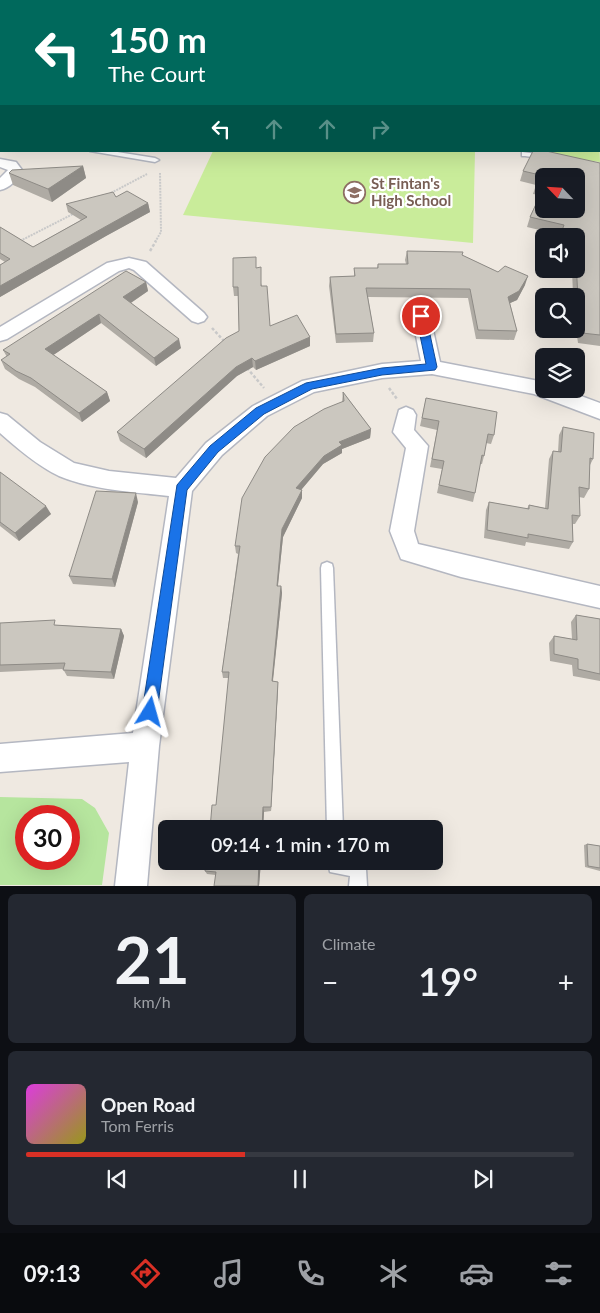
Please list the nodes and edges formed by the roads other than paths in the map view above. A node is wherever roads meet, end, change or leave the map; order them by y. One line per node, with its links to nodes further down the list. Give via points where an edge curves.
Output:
1 (109, 152): 3 (lane)
2 (525, 154): 4 (lane)
3 (155, 155): 6 (lane)
4 (553, 158)
5 (0, 163): 7 (street, via 11,165 16,170)
6 (160, 167)
7 (0, 186)
8 (421, 316): 11 (street)
9 (198, 317): 10 (street, via 140,266 123,264)
10 (0, 335)
11 (432, 367): 12 (street, via 536,387); 15 (street, via 379,372 309,386 260,411 214,449)
12 (600, 411)
13 (406, 414): 17 (street, via 403,432 416,446 402,531 409,552)
14 (0, 421): 15 (street, via 10,432 67,469 124,482)
15 (181, 488): 18 (street)
16 (326, 568): 20 (lane)
17 (600, 597)
18 (145, 746): 19 (street); 22 (street)
19 (0, 758)
20 (335, 820)
21 (358, 870): 23 (lane)
22 (131, 886)
23 (358, 886)

